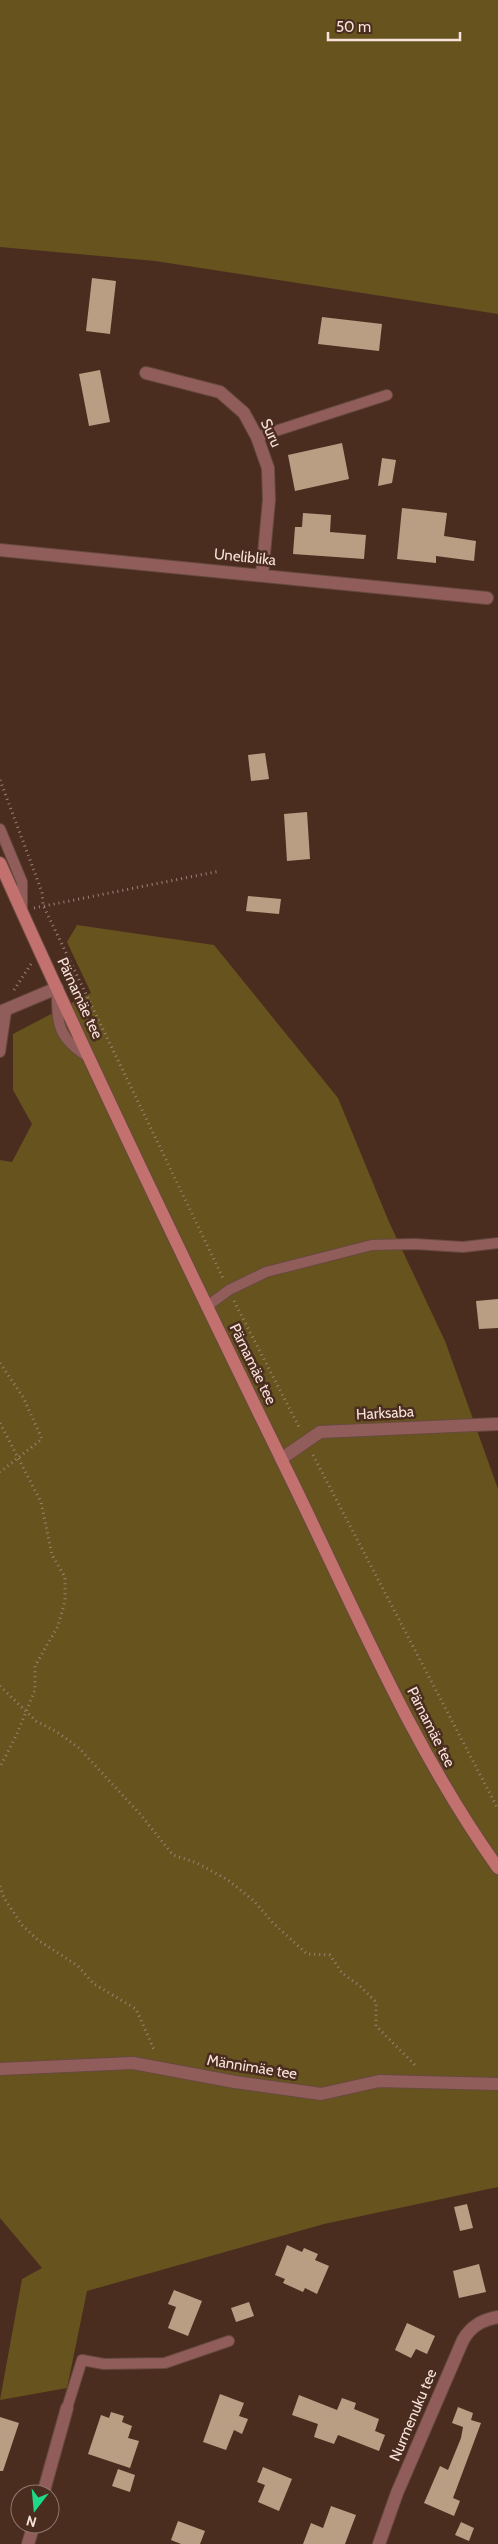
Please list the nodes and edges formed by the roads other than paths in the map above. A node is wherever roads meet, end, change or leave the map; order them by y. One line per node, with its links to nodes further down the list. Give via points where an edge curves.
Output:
1 (146, 373): 3 (street, Suru, via 220,392 244,414)
2 (388, 395): 3 (lane)
3 (257, 437): 5 (street, Suru, via 268,468 269,500)
4 (0, 550): 5 (street, Uneliblika)
5 (262, 575): 6 (street, Uneliblika)
6 (487, 598)
7 (0, 829): 9 (lane, via 22,882)
8 (0, 863): 9 (main road, Pärnamäe tee)
9 (22, 912): 10 (main road, Pärnamäe tee)
10 (57, 988): 11 (street); 14 (main road, Pärnamäe tee)
11 (3, 1012): 12 (lane)
12 (0, 1052)
13 (498, 1243): 14 (lane, via 463,1247 372,1245 266,1272 229,1290)
14 (206, 1306): 16 (main road, Pärnamäe tee)
15 (498, 1424): 16 (street, Harksaba, via 320,1432)
16 (281, 1459): 17 (main road, Pärnamäe tee, via 432,1766)
17 (498, 1868)
18 (0, 2070): 19 (street, Männimäe tee, via 133,2063 321,2094 379,2081)
19 (498, 2084)
20 (498, 2317): 24 (street, Nurmenuku tee, via 480,2322 463,2340)
21 (229, 2341): 22 (lane, via 165,2363 104,2364 82,2360)
22 (67, 2408): 23 (street)
23 (46, 2484)
24 (379, 2544)

